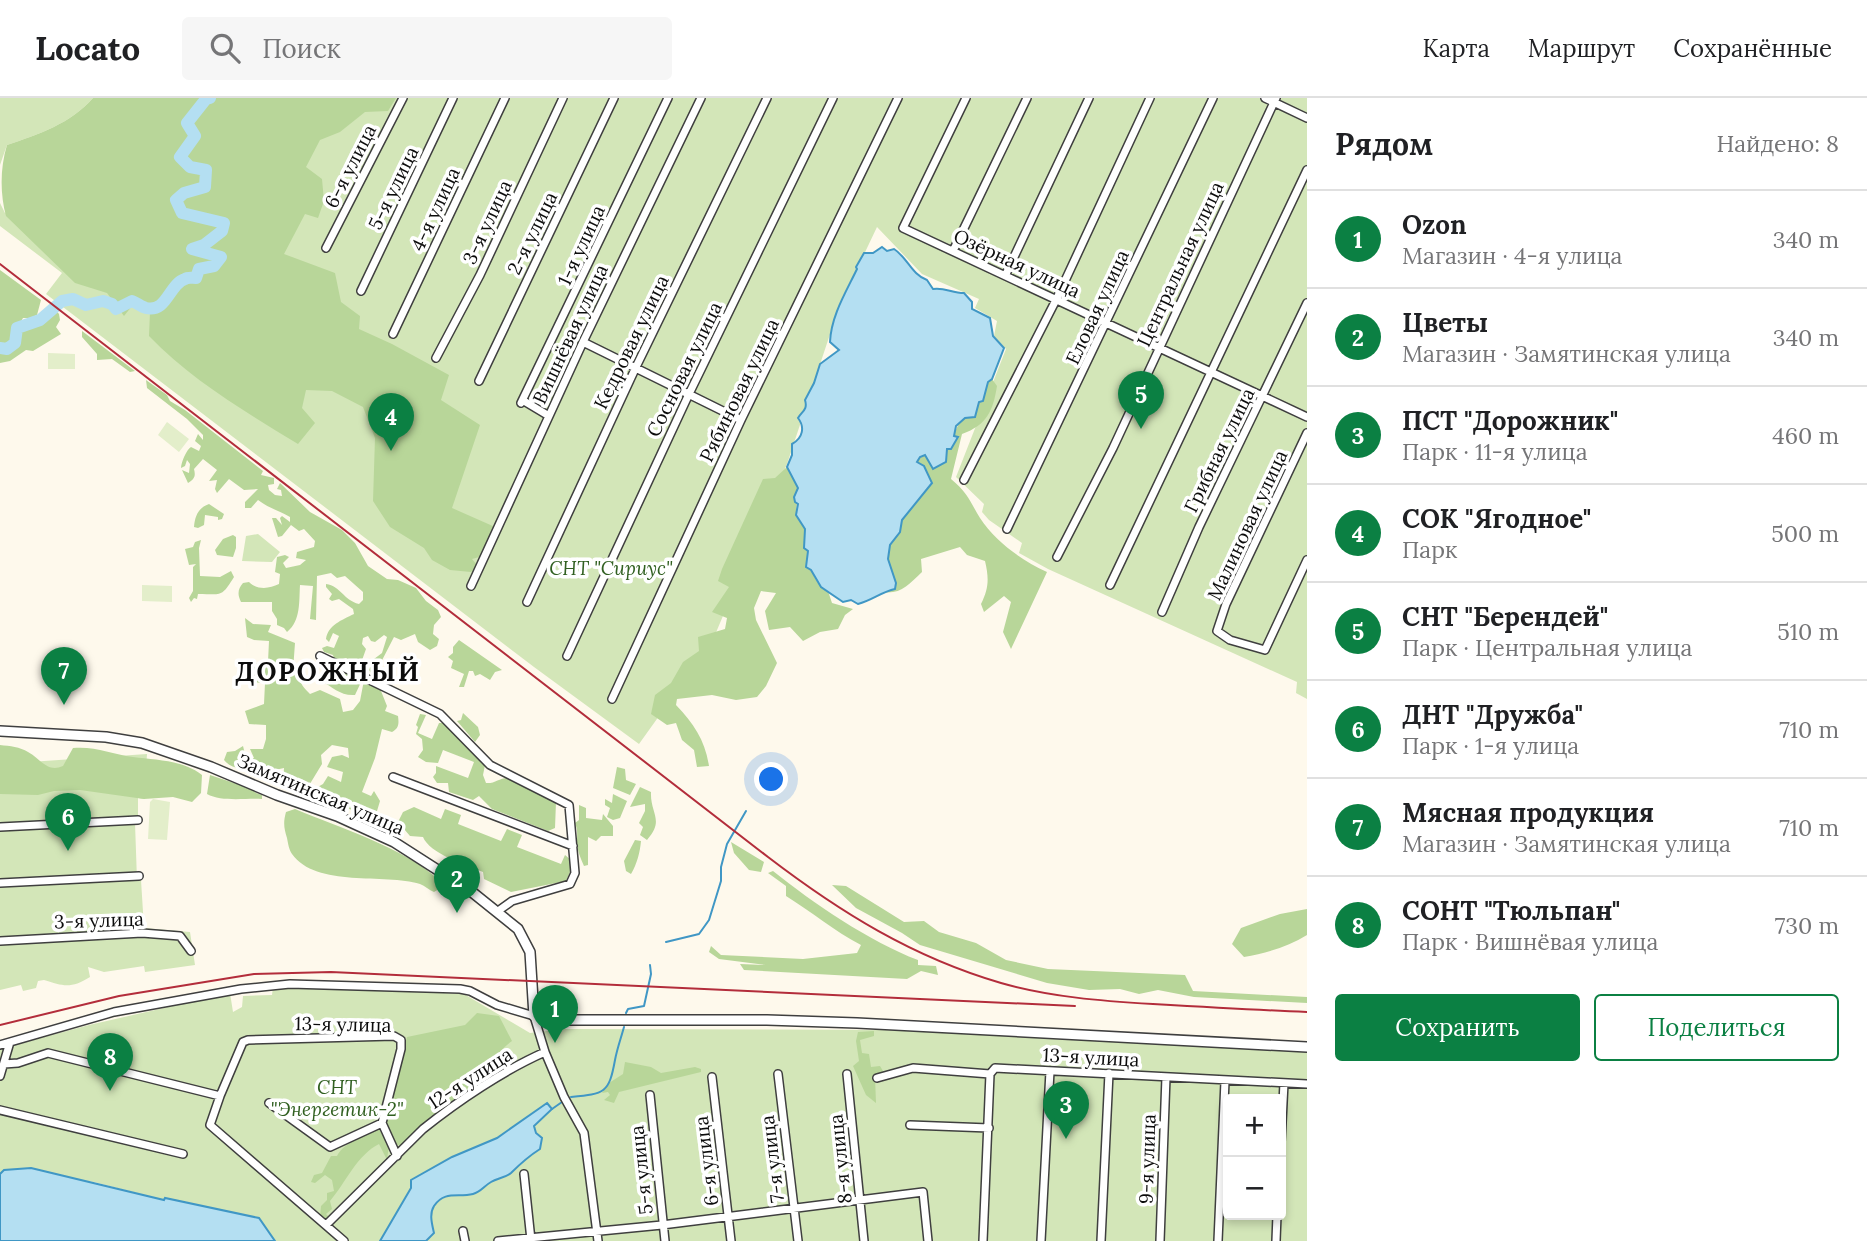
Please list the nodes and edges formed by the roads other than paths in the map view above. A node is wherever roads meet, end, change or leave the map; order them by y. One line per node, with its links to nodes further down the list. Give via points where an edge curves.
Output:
1 (403, 98): 20 (street, 6-я улица)
2 (453, 98): 23 (street, 5-я улица)
3 (505, 98): 27 (street, 4-я улица)
4 (563, 98): 30 (street, 3-я улица)
5 (614, 98): 33 (street, 2-я улица)
6 (667, 98): 36 (street, 1-я улица, via 523,402)
7 (701, 98): 28 (street, Вишнёвая улица)
8 (767, 98): 31 (street, Кедровая улица)
9 (833, 98): 34 (street, Сосновая улица)
10 (898, 98): 38 (street, Рябиновая улица)
11 (966, 98): 21 (street, Озёрная улица, via 903,228)
12 (1027, 98): 21 (street)
13 (1089, 98): 22 (street)
14 (1150, 98): 24 (street)
15 (1213, 98): 26 (street, Еловая улица)
16 (1265, 98): 17 (street)
17 (1275, 100): 18 (street); 29 (street, Центральная улица)
18 (1307, 118)
19 (1307, 170): 32 (street)
20 (326, 248)
21 (953, 251): 22 (street, Озёрная улица)
22 (1006, 275): 24 (street, Озёрная улица)
23 (361, 291)
24 (1057, 298): 26 (street, Озёрная улица); 40 (street)
25 (1307, 303): 35 (street, Грибная улица)
26 (1107, 322): 29 (street, Озёрная улица); 41 (street, Еловая улица)
27 (393, 334)
28 (583, 342): 31 (street); 36 (street, Вишнёвая улица)
29 (1159, 347): 32 (street, Озёрная улица); 42 (street, Центральная улица)
30 (436, 358)
31 (636, 367): 34 (street); 46 (street, Кедровая улица)
32 (1212, 372): 35 (street, Озёрная улица); 44 (street)
33 (479, 381)
34 (689, 394): 38 (street); 49 (street, Сосновая улица)
35 (1262, 396): 37 (street, Озёрная улица); 47 (street, Грибная улица)
36 (549, 416): 45 (street, Вишнёвая улица)
37 (1307, 416)
38 (741, 420): 50 (street, Рябиновая улица)
39 (1307, 433): 43 (street, Малиновая улица, via 1217,631 1230,640 1265,650)
40 (964, 480)
41 (1007, 529)
42 (1057, 557)
43 (1307, 560)
44 (1110, 585)
45 (471, 586)
46 (527, 602)
47 (1162, 612)
48 (320, 656): 55 (street, via 440,714 490,765 569,805)
49 (567, 656)
50 (612, 699)
51 (0, 731): 58 (street, Замятинская улица, via 106,737 162,749 369,830 417,855)
52 (393, 777): 55 (street)
53 (138, 820): 54 (street)
54 (0, 827)
55 (573, 846): 58 (street, via 575,873 570,884 512,901)
56 (139, 876): 57 (street)
57 (0, 883)
58 (498, 911): 61 (street, Замятинская улица, via 518,929 528,947)
59 (0, 941): 60 (street, 3-я улица, via 142,933 180,936)
60 (191, 951)
61 (534, 1016): 62 (street, via 460,989 290,984 138,1007); 64 (street, via 560,1021 857,1023); 65 (street)
62 (10, 1042): 63 (street); 66 (street)
63 (0, 1045)
64 (1307, 1047)
65 (545, 1052): 88 (street, 12-я улица, via 439,1116); 96 (street, via 584,1133)
66 (4, 1064): 72 (street); 81 (street, via 48,1053)
67 (1050, 1071): 68 (street, 13-я улица); 71 (street, 13-я улица, via 995,1068); 109 (street)
68 (1109, 1073): 74 (street, 13-я улица); 110 (street)
69 (778, 1074): 91 (street, 7-я улица)
70 (847, 1074): 90 (street, 8-я улица)
71 (990, 1074): 75 (street, 13-я улица, via 912,1068); 86 (street)
72 (0, 1076)
73 (712, 1077): 92 (street, 6-я улица)
74 (1166, 1077): 76 (street, 13-я улица); 111 (street, 9-я улица)
75 (877, 1078)
76 (1225, 1081): 77 (street, 13-я улица); 112 (street)
77 (1284, 1083): 78 (street, 13-я улица); 79 (street)
78 (1307, 1084)
79 (1283, 1094)
80 (650, 1095): 94 (street, 5-я улица)
81 (220, 1096): 84 (street, 13-я улица, via 243,1042 248,1040 394,1036 401,1040 401,1049); 95 (street, via 210,1125)
82 (269, 1103): 84 (street, via 330,1147)
83 (0, 1110): 87 (street)
84 (382, 1123): 88 (street)
85 (910, 1125): 86 (street)
86 (989, 1128): 108 (street)
87 (183, 1154)
88 (397, 1156): 95 (street, 12-я улица)
89 (524, 1174): 98 (street)
90 (859, 1199): 91 (street); 106 (street, 8-я улица); 107 (street, via 923,1192)
91 (794, 1208): 92 (street); 105 (street, 7-я улица)
92 (728, 1216): 94 (street); 104 (street, 6-я улица)
93 (1277, 1220): 113 (street)
94 (663, 1224): 96 (street); 103 (street, 5-я улица)
95 (326, 1225): 99 (street)
96 (597, 1230): 98 (street); 102 (street)
97 (463, 1231): 100 (street)
98 (531, 1239): 101 (street)
99 (344, 1241)
100 (465, 1241)
101 (498, 1241)
102 (598, 1241)
103 (665, 1241)
104 (731, 1241)
105 (798, 1241)
106 (864, 1241)
107 (928, 1241)
108 (983, 1241)
109 (1041, 1241)
110 (1101, 1241)
111 (1160, 1241)
112 (1218, 1241)
113 (1276, 1241)

